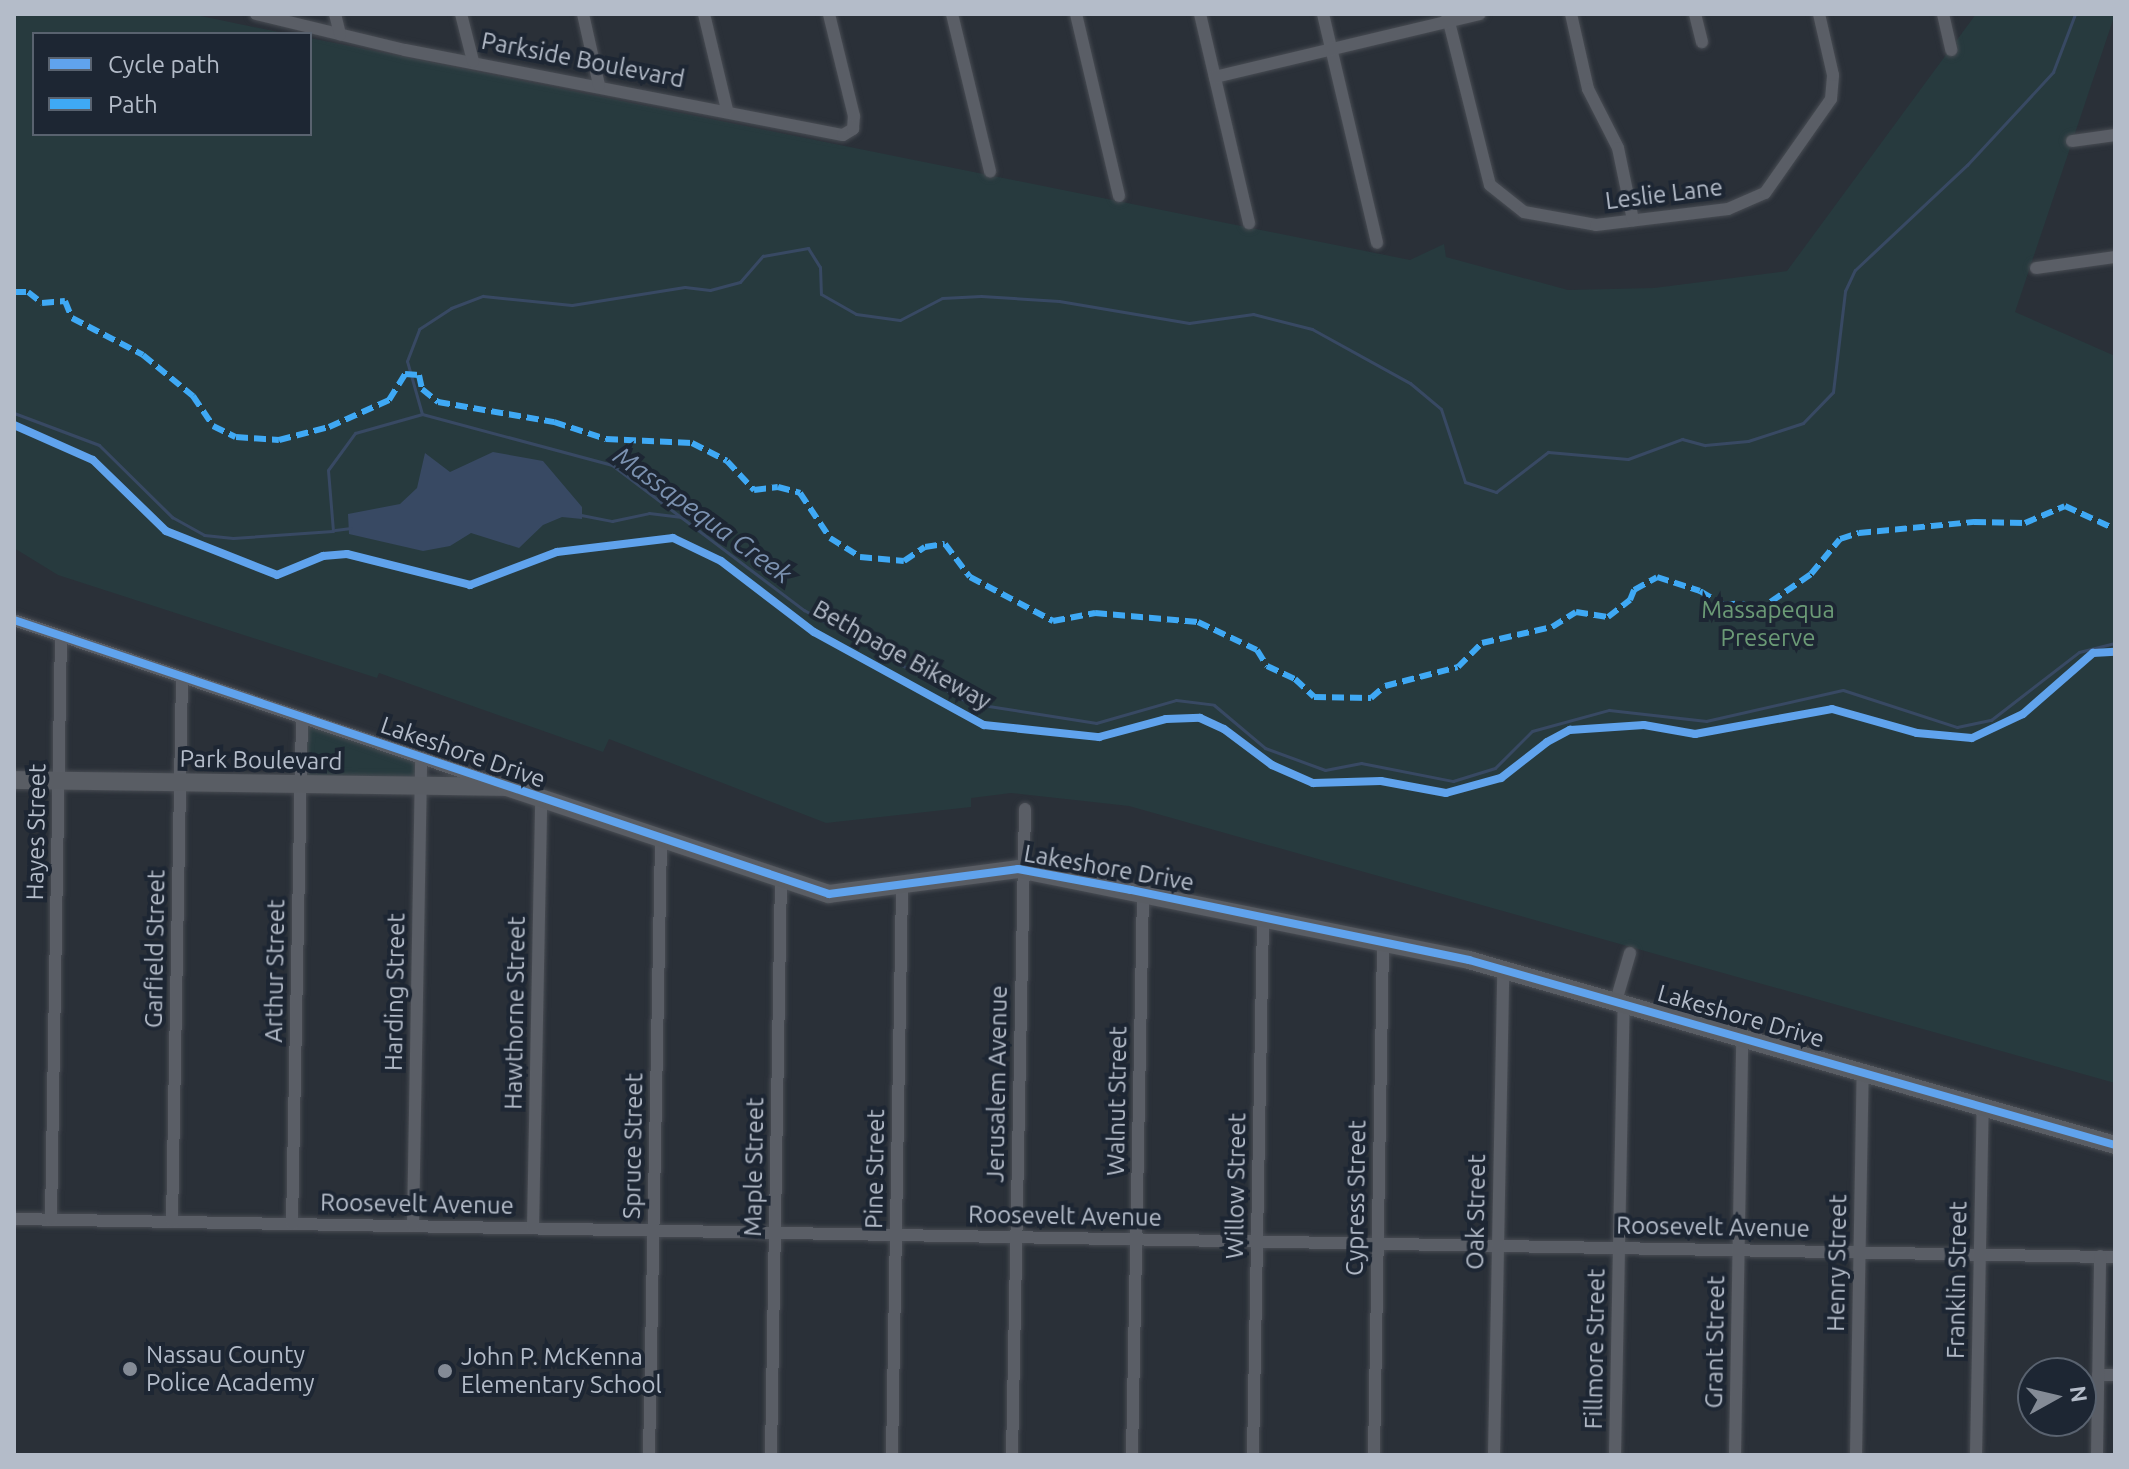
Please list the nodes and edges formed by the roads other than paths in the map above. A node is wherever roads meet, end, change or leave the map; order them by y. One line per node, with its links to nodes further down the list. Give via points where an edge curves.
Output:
1 (256, 14): 17 (street, Parkside Boulevard)
2 (335, 14): 17 (street)
3 (461, 14): 21 (street)
4 (583, 14): 23 (street)
5 (704, 14): 24 (street)
6 (829, 14): 24 (street, Parkside Boulevard, via 853,129 837,135)
7 (952, 14): 27 (street)
8 (1076, 14): 28 (street)
9 (1200, 14): 22 (street)
10 (1323, 14): 19 (street)
11 (1480, 14): 16 (street)
12 (1571, 14): 29 (street, via 1588,89 1618,148)
13 (1695, 14): 18 (street)
14 (1819, 14): 29 (street, Leslie Lane, via 1832,93 1779,177 1750,203)
15 (1943, 14): 20 (street)
16 (1448, 18): 19 (street); 29 (street, Leslie Lane, via 1485,175 1498,196 1524,212 1566,222)
17 (340, 34): 21 (street, Parkside Boulevard)
18 (1702, 42)
19 (1332, 49): 22 (street); 31 (street)
20 (1951, 50)
21 (473, 61): 23 (street, Parkside Boulevard)
22 (1215, 77): 30 (street)
23 (599, 85): 24 (street, Parkside Boulevard)
24 (727, 110)
25 (2115, 135): 26 (street)
26 (2072, 141)
27 (990, 171)
28 (1119, 196)
29 (1633, 220)
30 (1249, 223)
31 (1377, 243)
32 (2115, 257): 33 (street)
33 (2036, 268)
34 (14, 620): 35 (street, Lakeshore Drive)
35 (61, 636): 36 (street, Lakeshore Drive); 40 (street, Hayes Street)
36 (182, 678): 37 (street, Lakeshore Drive); 41 (street, Garfield Street)
37 (302, 719): 38 (street, Lakeshore Drive); 42 (street, Arthur Street)
38 (421, 759): 43 (street, Harding Street); 44 (street, Lakeshore Drive)
39 (14, 780): 40 (street, Park Boulevard)
40 (59, 780): 41 (street, Park Boulevard); 62 (street, Hayes Street)
41 (180, 782): 42 (street, Park Boulevard); 63 (street, Garfield Street)
42 (300, 785): 43 (street, Park Boulevard); 64 (street, Arthur Street)
43 (421, 787): 44 (street, Park Boulevard); 65 (street, Harding Street)
44 (507, 787): 45 (street, Lakeshore Drive)
45 (541, 799): 47 (street, Lakeshore Drive); 66 (street, Hawthorne Street)
46 (1025, 809): 48 (street, Jerusalem Avenue)
47 (661, 839): 49 (street, Lakeshore Drive); 67 (street, Spruce Street)
48 (1024, 870): 50 (street, Lakeshore Drive); 51 (street, Lakeshore Drive); 70 (street, Jerusalem Avenue)
49 (781, 879): 50 (street, Lakeshore Drive, via 829,894); 68 (street, Maple Street)
50 (902, 885): 69 (street, Pine Street)
51 (1143, 893): 52 (street, Lakeshore Drive); 71 (street, Walnut Street)
52 (1263, 918): 53 (street, Lakeshore Drive); 72 (street, Willow Street)
53 (1383, 942): 55 (street, Lakeshore Drive); 73 (street, Cypress Street)
54 (1630, 953): 56 (street, Fillmore Street)
55 (1503, 969): 56 (street, Lakeshore Drive); 74 (street, Oak Street)
56 (1620, 1002): 57 (street, Lakeshore Drive); 75 (street, Fillmore Street)
57 (1742, 1038): 58 (street, Lakeshore Drive); 76 (street, Grant Street)
58 (1863, 1072): 59 (street, Lakeshore Drive); 77 (street, Henry Street)
59 (1983, 1106): 60 (street, Lakeshore Drive); 78 (street, Franklin Street)
60 (2115, 1145)
61 (14, 1219): 62 (street, Roosevelt Avenue)
62 (51, 1219): 63 (street, Roosevelt Avenue)
63 (172, 1222): 64 (street, Roosevelt Avenue)
64 (292, 1224): 65 (street, Roosevelt Avenue)
65 (413, 1226): 66 (street, Roosevelt Avenue)
66 (533, 1228): 67 (street, Roosevelt Avenue)
67 (653, 1230): 68 (street, Roosevelt Avenue); 83 (street, Spruce Street)
68 (775, 1232): 69 (street, Roosevelt Avenue); 84 (street, Maple Street)
69 (895, 1235): 70 (street, Roosevelt Avenue); 85 (street, Pine Street)
70 (1016, 1237): 71 (street, Roosevelt Avenue); 86 (street, Jerusalem Avenue)
71 (1136, 1239): 72 (street, Roosevelt Avenue); 87 (street, Walnut Street)
72 (1257, 1241): 73 (street, Roosevelt Avenue); 88 (street, Willow Street)
73 (1377, 1243): 74 (street, Roosevelt Avenue); 89 (street, Cypress Street)
74 (1498, 1246): 75 (street, Roosevelt Avenue); 90 (street, Oak Street)
75 (1618, 1248): 76 (street, Roosevelt Avenue); 91 (street, Fillmore Street)
76 (1739, 1250): 77 (street, Roosevelt Avenue); 92 (street, Grant Street)
77 (1859, 1252): 78 (street, Roosevelt Avenue); 93 (street, Henry Street)
78 (1980, 1254): 79 (street, Roosevelt Avenue); 94 (street, Franklin Street)
79 (2100, 1256): 80 (street, Roosevelt Avenue); 81 (street)
80 (2115, 1257)
81 (2098, 1375): 82 (street); 95 (street)
82 (2115, 1375)
83 (649, 1455)
84 (771, 1455)
85 (892, 1455)
86 (1012, 1455)
87 (1132, 1455)
88 (1253, 1455)
89 (1374, 1455)
90 (1494, 1455)
91 (1615, 1455)
92 (1735, 1455)
93 (1856, 1455)
94 (1976, 1455)
95 (2097, 1455)

